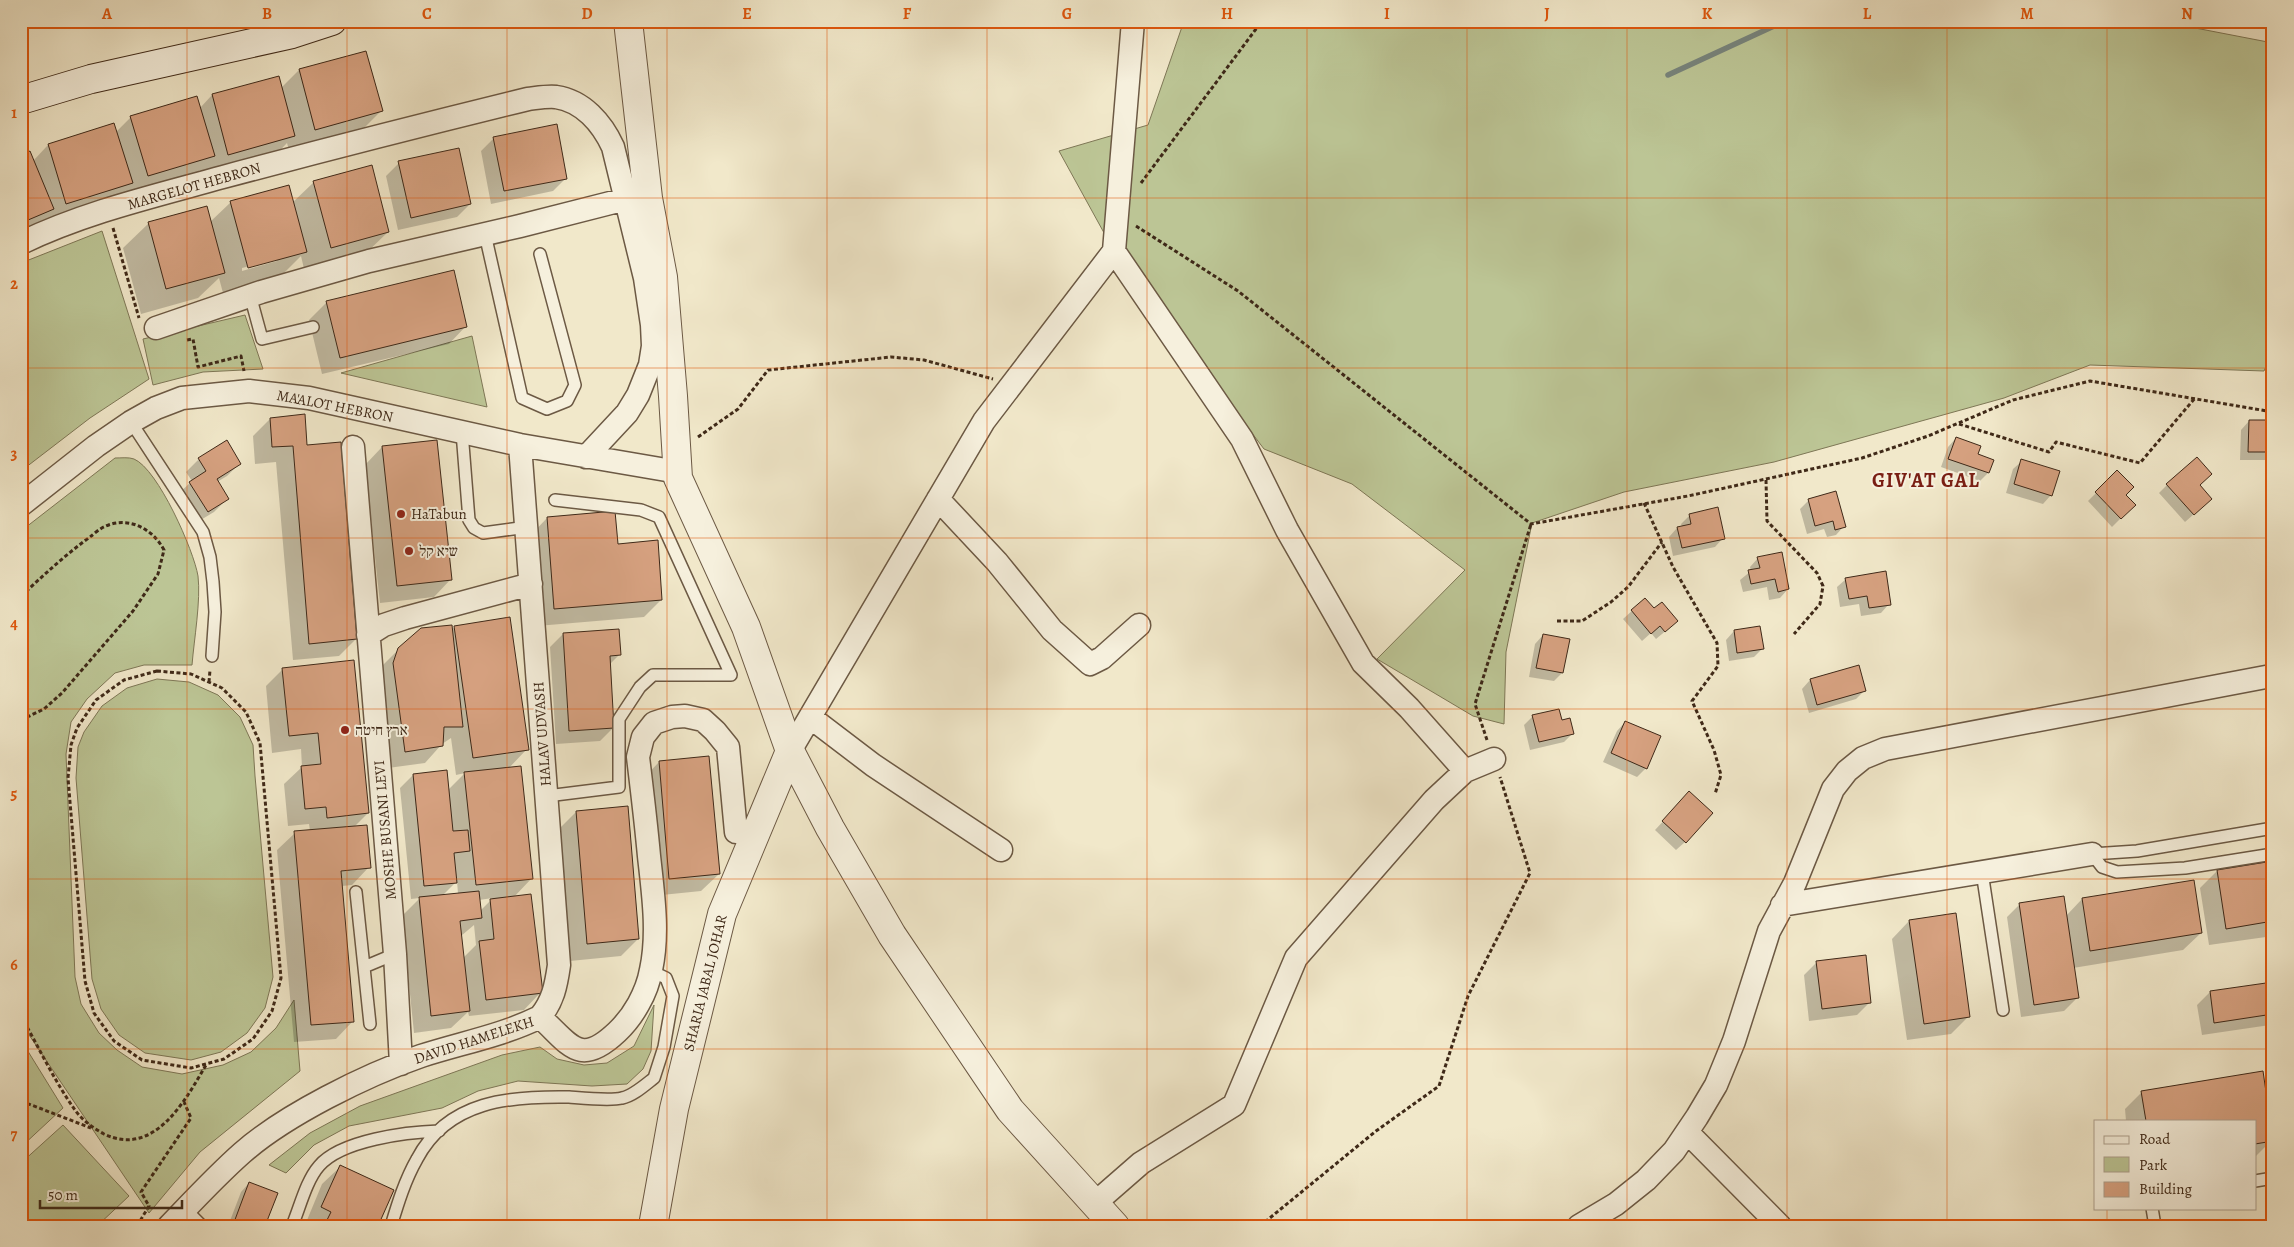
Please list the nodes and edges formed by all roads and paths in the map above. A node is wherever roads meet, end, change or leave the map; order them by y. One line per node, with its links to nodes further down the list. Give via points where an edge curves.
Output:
1 (332, 21): 5 (street, via 292,34 91,79)
2 (628, 21): 24 (street, via 648,198 663,277)
3 (1133, 21): 7 (street)
4 (1262, 21): 7 (path)
5 (21, 100)
6 (626, 199): 8 (street); 9 (street, MARGELOT HEBRON, via 613,146 605,131 587,110 554,96 528,99 370,137 147,198); 23 (street, MARGELOT HEBRON, via 644,278 653,346 650,365 638,396 627,413)
7 (1117, 214): 10 (street); 30 (path, via 1238,291)
8 (485, 234): 11 (lane, via 522,398 547,409 567,400 575,386); 12 (street, via 369,261)
9 (21, 243)
10 (1114, 251): 15 (street); 47 (street, via 1242,439 1287,530 1363,663 1409,708)
11 (540, 254)
12 (250, 295): 13 (lane, via 262,339); 14 (street)
13 (313, 327)
14 (156, 328)
15 (1012, 384): 24 (path, via 924,360 891,357 768,370 738,409); 26 (street, via 984,421)
16 (2195, 398): 17 (path); 19 (path, via 2090,381 2013,400); 19 (path, via 2140,463 2056,442 2049,452)
17 (2273, 412)
18 (131, 422): 20 (street, MA'ALOT HEBRON, via 182,398 249,391 309,398); 29 (street, MA'ALOT HEBRON); 39 (lane, via 203,532 213,582)
19 (1959, 423): 25 (path, via 1862,458)
20 (462, 432): 21 (street, MA'ALOT HEBRON); 31 (lane, via 469,520 474,528 483,533)
21 (520, 445): 23 (street, MA'ALOT HEBRON); 31 (street, HALAV UDVASH)
22 (353, 447): 38 (street, MOSHE BUSANI LEVI)
23 (586, 457): 24 (street, MA'ALOT HEBRON)
24 (677, 462): 43 (street, via 678,478 746,627)
25 (1766, 480): 28 (path); 37 (path, via 1767,521 1817,573 1823,586 1820,604)
26 (938, 499): 36 (street, via 997,562 1052,630 1090,664 1102,658); 41 (street)
27 (555, 500): 49 (lane, via 641,510 659,517 731,675 653,675 640,687 618,719 619,788)
28 (1644, 504): 30 (path); 32 (path)
29 (21, 505)
30 (1531, 524): 45 (path, via 1475,704)
31 (527, 527): 33 (street, HALAV UDVASH)
32 (1662, 542): 35 (path, via 1628,587 1610,602 1582,621); 48 (path, via 1717,643 1718,666 1692,701 1714,750 1721,775)
33 (531, 584): 38 (street, via 405,618); 49 (street, HALAV UDVASH)
34 (21, 596): 42 (path, via 69,553 106,526 128,523 141,526 164,550 158,574 133,611 62,693 44,709)
35 (1557, 621)
36 (1139, 625)
37 (1794, 634)
38 (368, 635): 58 (street, MOSHE BUSANI LEVI)
39 (212, 656)
40 (2271, 676): 57 (street, via 1885,749 1863,758 1847,771 1834,789 1796,883)
41 (810, 716): 43 (street); 52 (street, via 873,764)
42 (21, 720)
43 (790, 751): 74 (street, via 830,828 903,951 1010,1110); 82 (street, SHARIA JABAL JOHAR, via 722,914 674,1109)
44 (21, 754): 46 (path)
45 (1494, 759): 47 (street); 84 (path, via 1530,873 1468,996 1439,1086 1376,1131)
46 (21, 763)
47 (1464, 771): 74 (street, via 1434,800 1296,958 1234,1105 1141,1163)
48 (1716, 794)
49 (547, 796): 63 (street, HALAV UDVASH, via 559,966 555,991)
50 (2273, 828): 53 (lane, via 2137,851)
51 (736, 832): 60 (street, DAVID HAMELEKH, via 728,747 716,731 703,720 685,716 672,716 654,723 643,737 638,757 654,897)
52 (1001, 850)
53 (2092, 854): 54 (lane, via 2102,867 2117,872 2185,868); 55 (street)
54 (2273, 854)
55 (1982, 872): 57 (street); 61 (lane)
56 (356, 892): 59 (lane)
57 (1782, 905): 71 (street, via 1769,931 1734,1041 1716,1085)
58 (395, 954): 59 (lane); 66 (street, MOSHE BUSANI LEVI)
59 (364, 967): 64 (lane)
60 (651, 971): 63 (street, DAVID HAMELEKH, via 628,1022 597,1049 572,1048); 70 (lane, via 666,978 673,996 664,1047 654,1078 622,1098 529,1097 473,1107)
61 (2003, 1010)
62 (21, 1016): 69 (path, via 75,1110)
63 (540, 1017): 66 (street, DAVID HAMELEKH, via 491,1037)
64 (370, 1024)
65 (206, 1064): 65 (path, via 224,1059 253,1039 272,1011 281,978 260,743 246,712 222,688 191,674 156,671 124,680 96,700 77,728 71,745 68,778 85,980 94,1013 114,1041 142,1060 191,1068); 68 (path)
66 (401, 1064): 75 (street, DAVID HAMELEKH, via 281,1124 243,1152)
67 (21, 1101): 69 (path)
68 (184, 1102): 69 (path, via 149,1134 135,1140 116,1140); 77 (path, via 191,1118 141,1192 149,1206)
69 (94, 1129)
70 (439, 1131): 80 (lane, via 405,1132 351,1146 326,1159 318,1166); 81 (lane, via 418,1156)
71 (1687, 1132): 85 (street, via 1646,1180 1616,1204); 86 (street)
72 (2273, 1178): 73 (lane)
73 (2256, 1180)
74 (1094, 1204): 83 (street)
75 (185, 1209): 78 (street, DAVID HAMELEKH); 79 (lane)
76 (2152, 1210): 87 (lane)
77 (137, 1226)
78 (170, 1226)
79 (202, 1226)
80 (292, 1226)
81 (390, 1226)
82 (653, 1226)
83 (1115, 1226)
84 (1260, 1226)
85 (1579, 1226)
86 (1780, 1226)
87 (2154, 1226)

